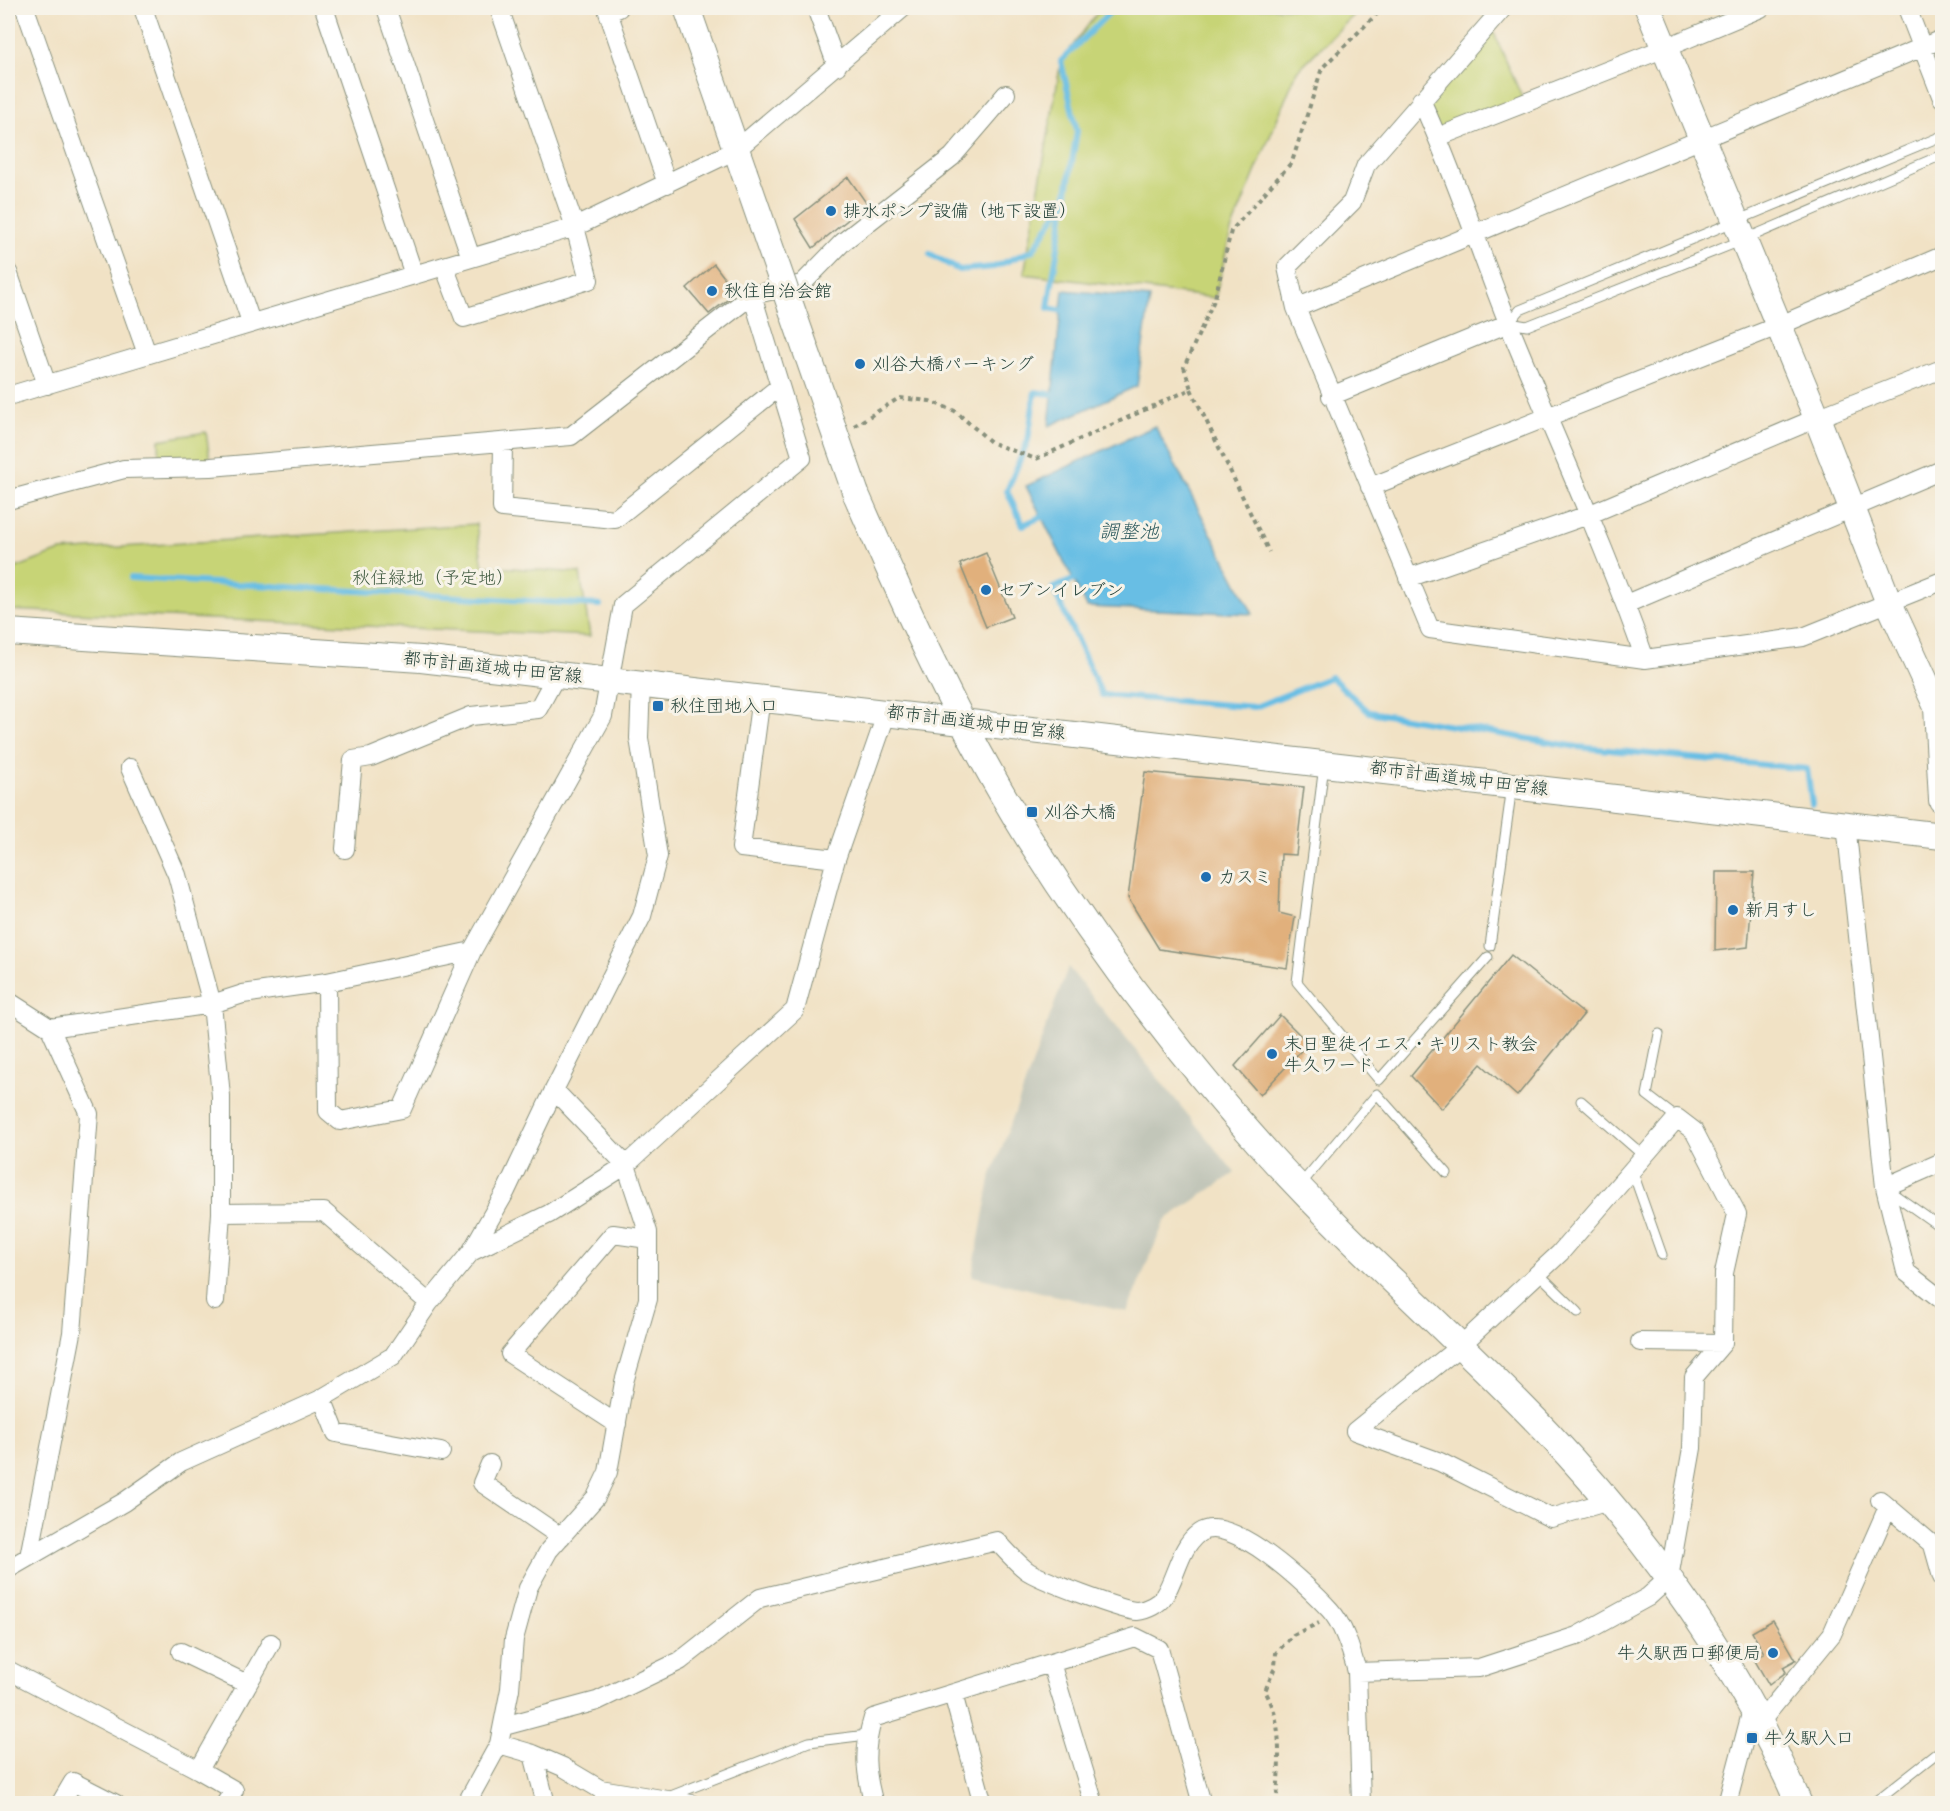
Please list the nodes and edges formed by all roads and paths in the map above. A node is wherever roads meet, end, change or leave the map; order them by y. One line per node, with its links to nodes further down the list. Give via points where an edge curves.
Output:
1 (23, 8): 15 (street); 43 (street)
2 (143, 8): 40 (street)
3 (324, 8): 37 (street)
4 (386, 8): 34 (street)
5 (499, 8): 30 (street)
6 (619, 8): 29 (street, via 608,12)
7 (687, 8): 28 (street)
8 (816, 8): 20 (street)
9 (903, 8): 16 (street)
10 (1383, 8): 47 (path, via 1322,68 1292,162 1231,231 1215,298 1184,367)
11 (1503, 8): 23 (street)
12 (1648, 8): 18 (street)
13 (1761, 8): 18 (street)
14 (1906, 8): 19 (street)
15 (8, 13)
16 (886, 15): 20 (street)
17 (1942, 39): 19 (street)
18 (1665, 48): 25 (street); 26 (street)
19 (1922, 48): 22 (street); 26 (street)
20 (837, 66): 28 (street)
21 (1006, 94): 38 (street, via 952,157 843,242 802,284)
22 (1942, 98)
23 (1421, 100): 25 (street); 39 (street, via 1366,165 1352,202 1287,267)
24 (1942, 136): 32 (lane)
25 (1438, 137): 31 (street)
26 (1702, 139): 31 (street); 32 (street)
27 (1942, 155): 32 (lane)
28 (740, 161): 29 (street); 72 (street, bridge, via 856,494)
29 (667, 183): 30 (street)
30 (575, 227): 34 (street); 35 (street, via 589,280 464,318)
31 (1476, 231): 39 (street); 41 (street)
32 (1740, 232): 41 (lane, via 1520,310); 41 (lane, via 1527,326); 42 (street)
33 (1942, 256): 42 (street)
34 (471, 258): 35 (street)
35 (444, 266): 37 (street)
36 (8, 272): 45 (street)
37 (414, 275): 40 (street)
38 (752, 295): 46 (street); 53 (street, via 571,436)
39 (1296, 308): 49 (street)
40 (251, 322): 43 (street)
41 (1509, 323): 49 (street); 50 (street)
42 (1778, 326): 50 (street); 51 (street)
43 (147, 354): 45 (street)
44 (1942, 369): 51 (street)
45 (47, 385): 48 (street)
46 (779, 387): 53 (street, via 615,519 502,508); 67 (street, via 802,458 623,605)
47 (1191, 389): 52 (path, via 1036,459 992,443 955,411 930,401 899,398); 59 (path)
48 (8, 396)
49 (1331, 396): 55 (street)
50 (1548, 417): 55 (street); 58 (street)
51 (1817, 418): 57 (street); 58 (street)
52 (848, 429)
53 (503, 443): 56 (street, via 211,467 124,469)
54 (1942, 470): 57 (street)
55 (1370, 487): 60 (street)
56 (8, 500)
57 (1850, 508): 62 (street); 63 (street)
58 (1588, 515): 60 (street); 63 (street)
59 (1269, 552)
60 (1408, 578): 65 (street, via 1430,629)
61 (1942, 581): 62 (street)
62 (1889, 603): 65 (street, via 1803,637); 69 (street)
63 (1626, 604): 65 (street)
64 (8, 632): 66 (street, 都市計画道城中田宮線, via 274,648)
65 (1645, 659)
66 (557, 674): 67 (street, 都市計画道城中田宮線); 79 (street, via 538,709 471,716 370,757 353,760)
67 (608, 679): 68 (street, 都市計画道城中田宮線); 82 (street, via 603,716)
68 (641, 683): 70 (street, 都市計画道城中田宮線); 89 (street, via 639,738 658,856 642,916)
69 (1937, 694): 76 (street)
70 (761, 697): 71 (street, 都市計画道城中田宮線); 80 (street, via 741,848)
71 (887, 712): 72 (street, 都市計画道城中田宮線); 80 (street)
72 (962, 722): 73 (street, 都市計画道城中田宮線); 97 (street, via 1027,835 1119,970 1217,1095)
73 (1324, 762): 75 (street, 都市計画道城中田宮線); 83 (lane, via 1297,982 1379,1080)
74 (130, 768): 86 (street, via 177,874)
75 (1512, 784): 77 (street, 都市計画道城中田宮線); 81 (lane)
76 (1942, 800)
77 (1846, 824): 78 (street, 都市計画道城中田宮線); 98 (street)
78 (1942, 836)
79 (345, 849)
80 (836, 859): 94 (street, via 795,1010)
81 (1490, 946)
82 (472, 951): 84 (street); 84 (street, via 402,1109 340,1121 328,1111)
83 (1488, 957)
84 (327, 982): 86 (street, via 243,994)
85 (8, 1001): 87 (street)
86 (212, 1004): 87 (street); 99 (street, via 221,1096)
87 (50, 1028): 118 (street, via 89,1114 72,1333)
88 (1659, 1034): 91 (lane, via 1647,1095)
89 (554, 1090): 94 (street); 102 (street, via 506,1191)
90 (1581, 1101): 92 (lane)
91 (1677, 1118): 92 (street); 110 (street, via 1694,1131 1737,1214 1724,1273)
92 (1644, 1156): 95 (street)
93 (1942, 1162): 98 (street)
94 (626, 1166): 101 (street); 102 (street, via 549,1214)
95 (1632, 1170): 103 (lane); 104 (street)
96 (1447, 1173): 97 (lane, via 1377,1094)
97 (1299, 1186): 111 (street)
98 (1885, 1188): 100 (lane); 105 (street, via 1906,1272)
99 (221, 1213): 106 (street); 107 (street, via 324,1212)
100 (1942, 1228)
101 (648, 1239): 113 (street, via 648,1299 624,1382); 113 (street, via 613,1234 510,1354)
102 (471, 1252): 107 (street)
103 (1662, 1255)
104 (1538, 1273): 108 (lane); 111 (street)
105 (1942, 1299)
106 (215, 1301)
107 (429, 1304): 112 (street, via 393,1356)
108 (1578, 1312)
109 (1640, 1342): 110 (street)
110 (1723, 1343): 121 (street, via 1694,1377 1692,1448)
111 (1459, 1347): 116 (street); 116 (street, via 1355,1431 1440,1462 1551,1518)
112 (322, 1398): 114 (street, via 336,1433); 118 (street, via 181,1462 124,1502)
113 (617, 1424): 117 (street, via 608,1472 596,1497)
114 (441, 1452)
115 (490, 1464): 117 (street, via 482,1483)
116 (1609, 1501): 121 (street)
117 (561, 1536): 131 (street, via 528,1588 514,1639)
118 (29, 1557): 119 (street)
119 (8, 1569)
120 (1942, 1577): 130 (street, via 1933,1545 1883,1503 1832,1634)
121 (1669, 1578): 127 (street, via 1648,1597 1577,1636 1479,1668); 130 (street)
122 (1334, 1615): 127 (street); 131 (street, via 1263,1550 1230,1531 1212,1528 1199,1533 1177,1563 1164,1597 1149,1608 1136,1611 1027,1571 997,1541 760,1598 680,1661 597,1701); 148 (path, via 1293,1635 1276,1653 1265,1692 1278,1731)
123 (271, 1643): 128 (street)
124 (181, 1652): 128 (street)
125 (1052, 1664): 129 (street); 146 (street); 147 (street, via 1135,1637 1159,1649)
126 (8, 1670): 136 (street)
127 (1357, 1672): 149 (street)
128 (247, 1684): 136 (street)
129 (953, 1694): 132 (street, via 873,1718); 145 (street)
130 (1757, 1714): 150 (street); 151 (street)
131 (504, 1726): 133 (street)
132 (867, 1735): 137 (lane, via 809,1742); 144 (street, via 865,1771)
133 (499, 1744): 135 (street); 141 (street)
134 (1942, 1749): 152 (lane)
135 (533, 1754): 137 (street, via 600,1789); 142 (street)
136 (199, 1770): 140 (street, via 234,1790)
137 (656, 1800): 143 (street)
138 (60, 1803): 139 (street, via 73,1782)
139 (116, 1803)
140 (225, 1803)
141 (466, 1803)
142 (546, 1803)
143 (692, 1803)
144 (874, 1803)
145 (983, 1803)
146 (1094, 1803)
147 (1202, 1803)
148 (1277, 1803)
149 (1361, 1803)
150 (1728, 1803)
151 (1798, 1803)
152 (1872, 1803)

